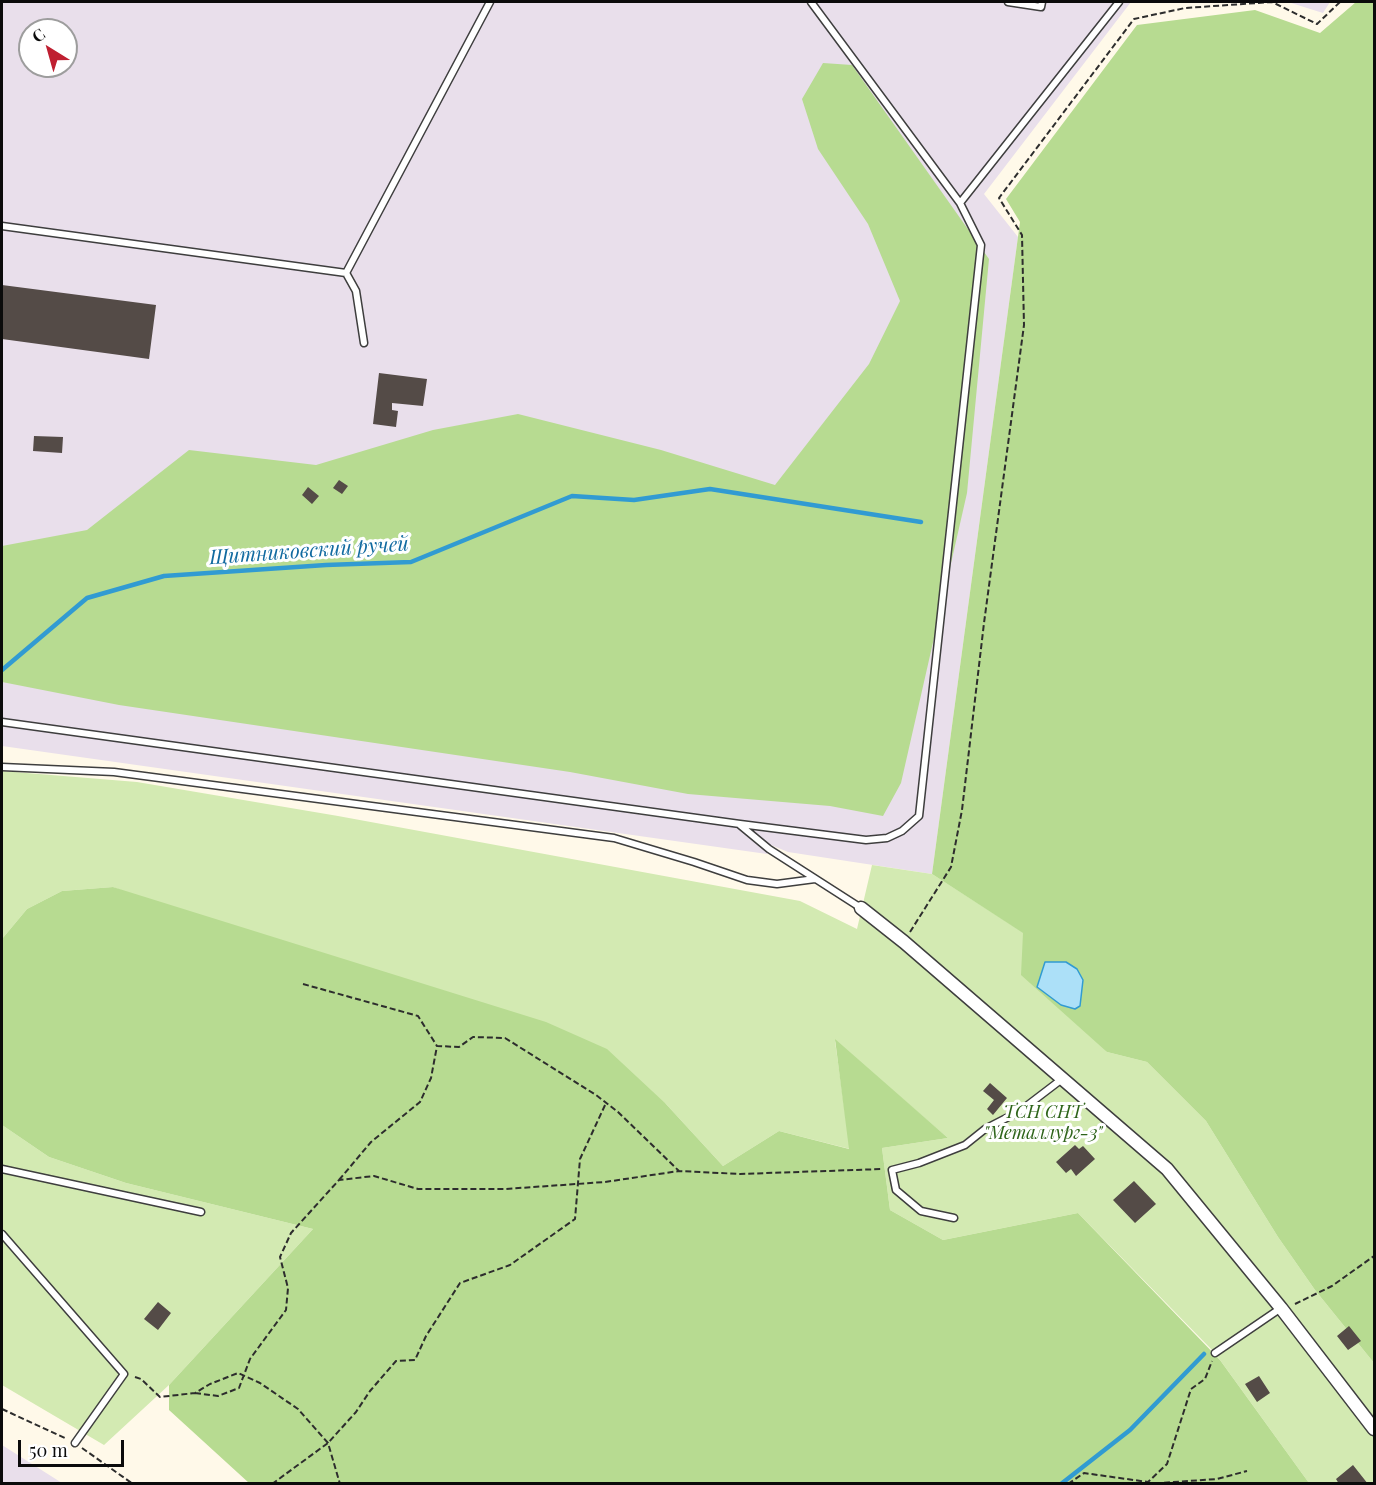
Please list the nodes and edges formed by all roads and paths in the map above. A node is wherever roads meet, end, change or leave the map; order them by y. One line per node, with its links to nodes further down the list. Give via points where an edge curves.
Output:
1 (489, 2): 9 (lane)
2 (810, 2): 7 (lane)
3 (1008, 2): 4 (lane, via 1041,7)
4 (1042, 2)
5 (1114, 2): 7 (lane, via 1119,2)
6 (1340, 2): 16 (path, via 1317,24 1272,2 1185,8 1134,19 999,198 1022,235 1024,325 962,810 951,867)
7 (960, 203): 13 (lane, via 981,245 919,816 887,838 867,840)
8 (2, 226): 9 (lane)
9 (346, 273): 10 (lane, via 356,291)
10 (364, 343)
11 (2, 722): 13 (lane)
12 (2, 767): 14 (lane, via 114,772 614,838 747,880 777,884)
13 (740, 824): 14 (lane, via 769,849)
14 (815, 879): 15 (lane)
15 (861, 908): 16 (street)
16 (904, 942): 19 (street)
17 (303, 984): 18 (path, via 418,1016)
18 (437, 1046): 20 (path, via 459,1047 473,1037 505,1038); 24 (path, via 431,1078 420,1102 371,1142)
19 (1062, 1079): 23 (lane, via 965,1145); 30 (street, via 1167,1169)
20 (606, 1103): 22 (path); 25 (path, via 580,1159)
21 (2, 1168): 26 (lane)
22 (679, 1170): 23 (path, via 750,1174); 25 (path)
23 (892, 1170): 27 (lane, via 896,1190 921,1211)
24 (339, 1180): 25 (path, via 374,1176 418,1189); 33 (path, via 287,1241 280,1257 288,1288 286,1310 250,1359)
25 (578, 1184): 38 (path, via 575,1219 510,1265 460,1283 426,1336 416,1360 396,1361)
26 (201, 1212)
27 (954, 1218)
28 (2, 1234): 32 (lane)
29 (1374, 1256): 30 (path, via 1332,1286)
30 (1281, 1308): 31 (lane); 36 (street)
31 (1215, 1353): 40 (path, via 1205,1379 1191,1389 1167,1464)
32 (124, 1374): 34 (path, via 141,1379 160,1397); 37 (lane)
33 (243, 1376): 34 (path, via 238,1373); 34 (path, via 239,1388 218,1396); 38 (path, via 298,1409)
34 (195, 1393)
35 (2, 1409): 37 (path)
36 (1374, 1429)
37 (75, 1443): 41 (path)
38 (328, 1443): 42 (path); 43 (path)
39 (1247, 1471): 40 (path, via 1217,1479)
40 (1147, 1483): 44 (path, via 1084,1473)
41 (133, 1484)
42 (272, 1484)
43 (340, 1484)
44 (1068, 1484)

